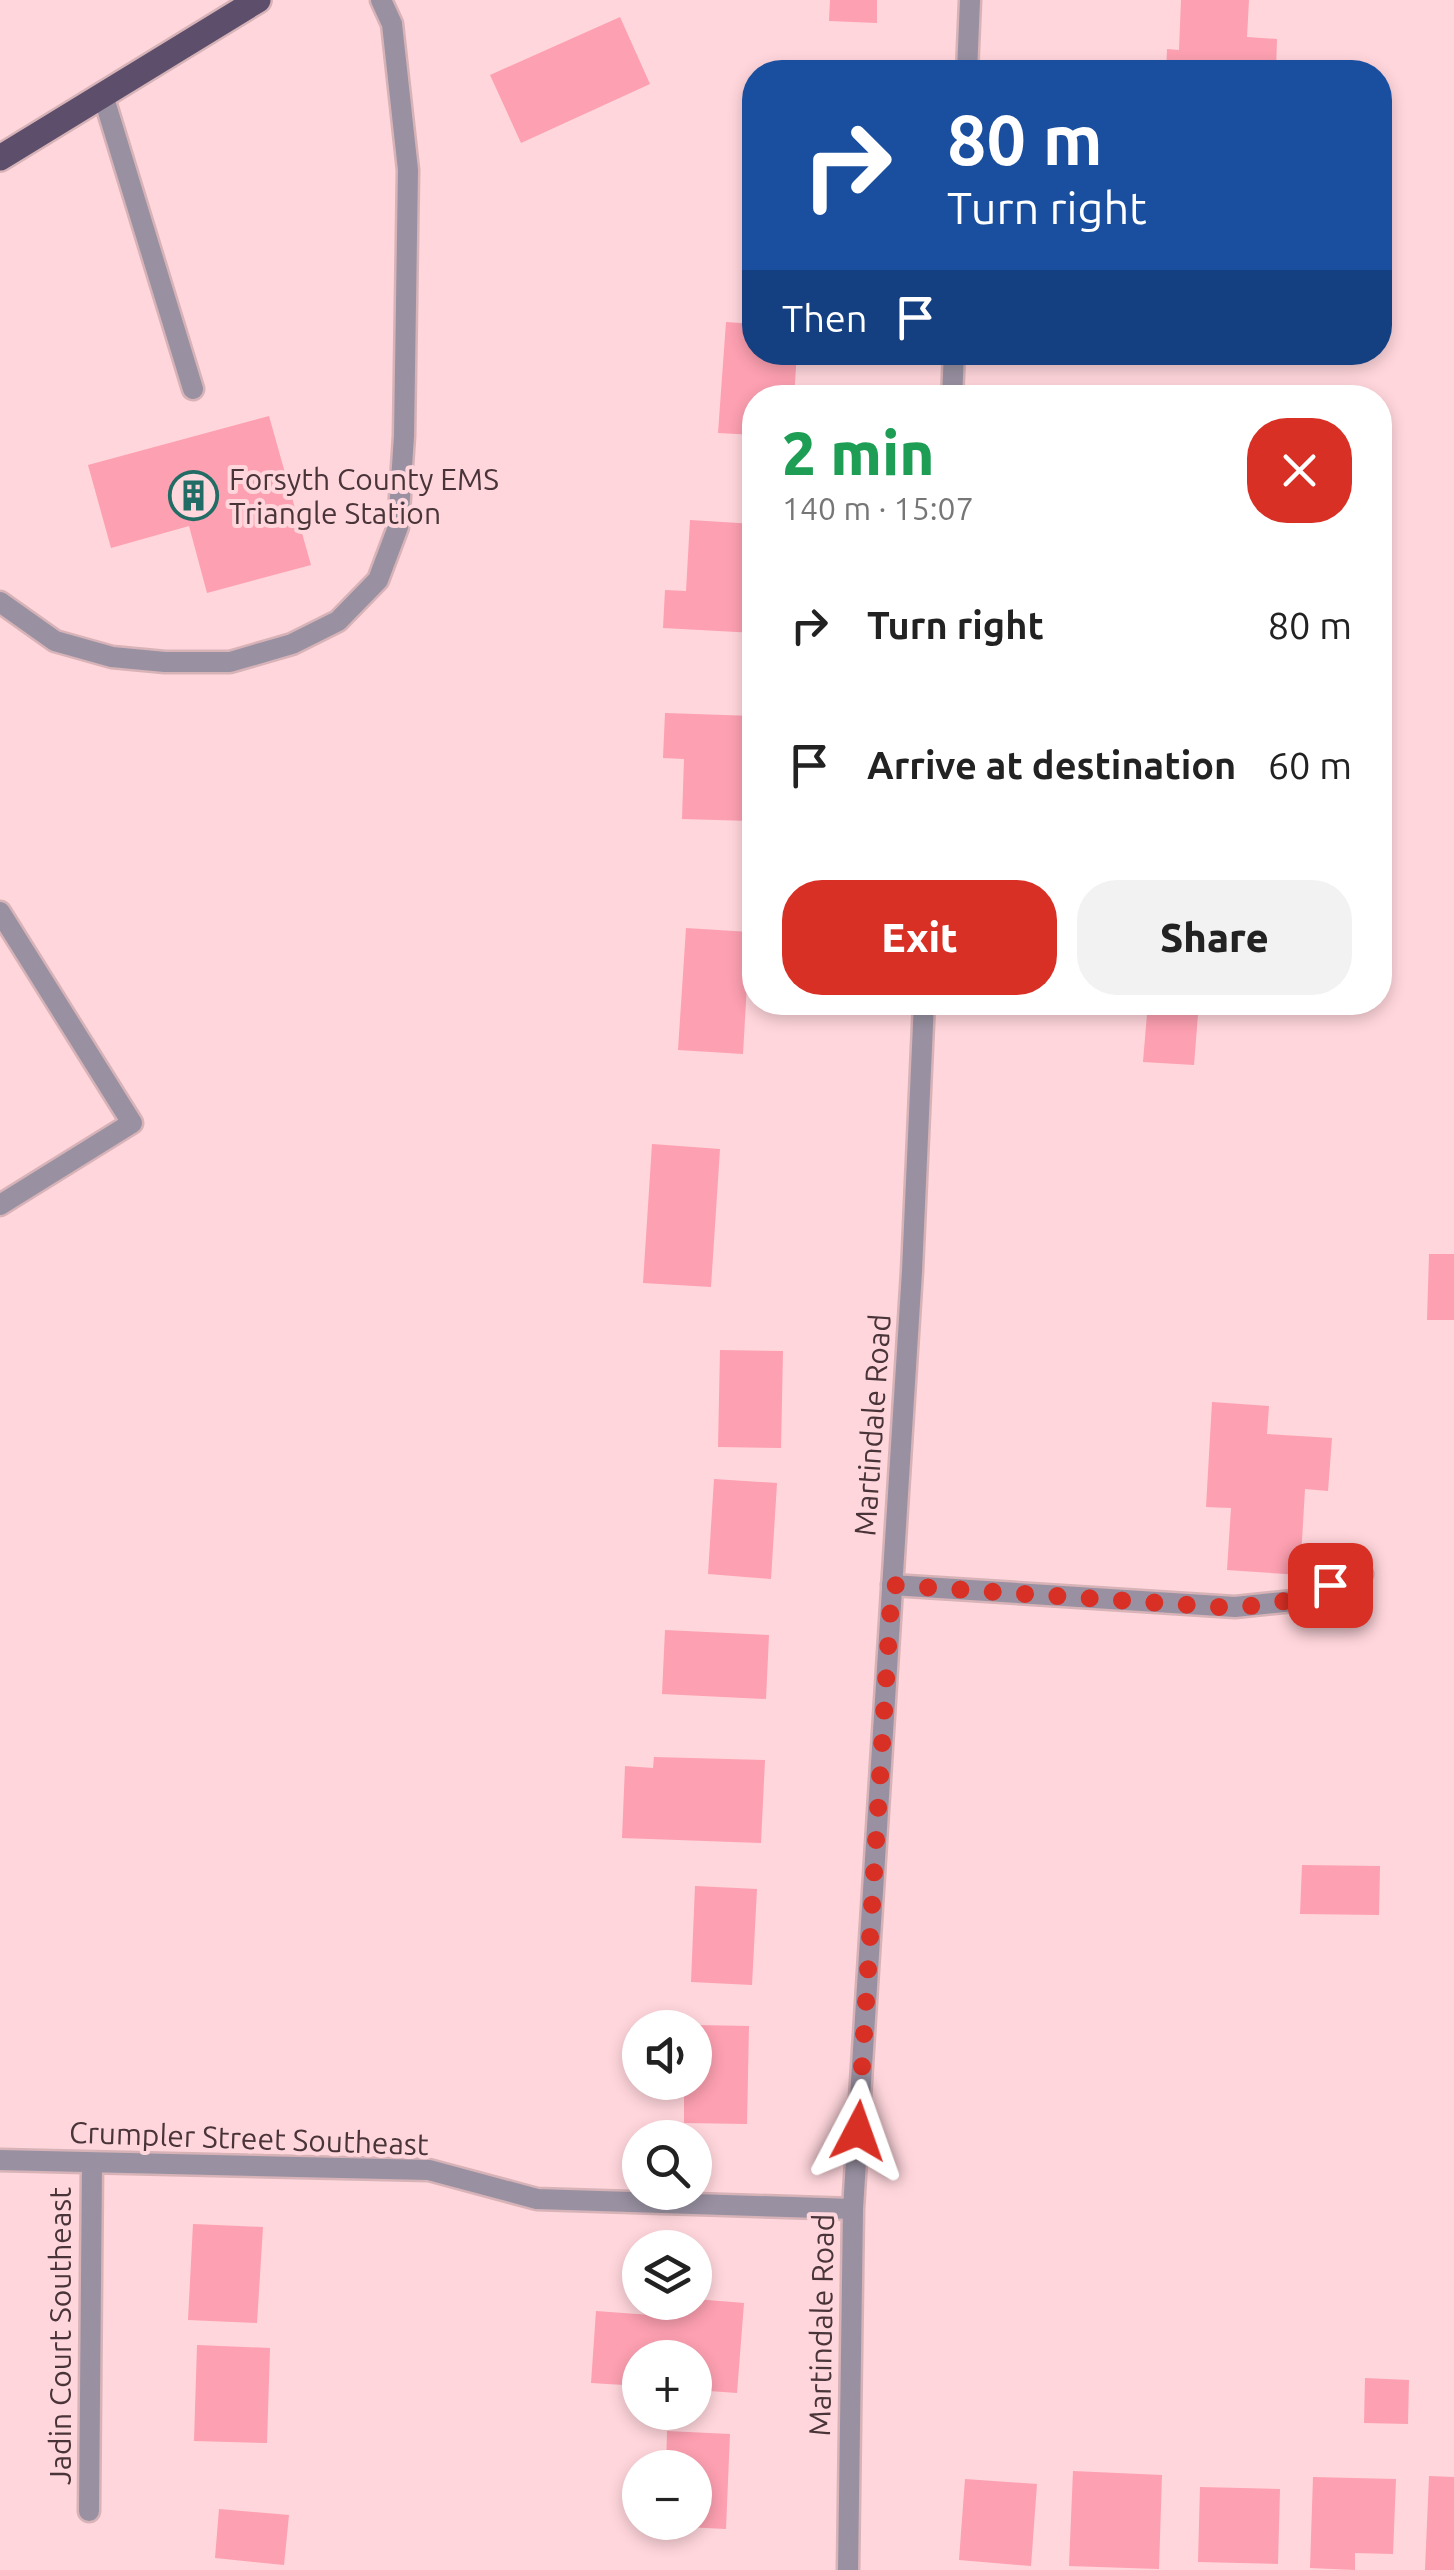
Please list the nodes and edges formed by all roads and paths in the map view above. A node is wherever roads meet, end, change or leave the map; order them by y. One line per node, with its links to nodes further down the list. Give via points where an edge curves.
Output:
1 (258, 0): 5 (main road)
2 (381, 0): 8 (street, via 392,24 408,170 398,527 378,580 338,622 230,662 112,657 55,641)
3 (970, 0): 4 (street)
4 (968, 60)
5 (103, 95): 6 (main road); 7 (street)
6 (0, 158)
7 (193, 389)
8 (0, 602)
9 (0, 912): 11 (street, via 132,1123)
10 (923, 1015): 13 (street, Martindale Road)
11 (0, 1205)
12 (1362, 1574): 13 (street, via 1293,1600 1235,1608)
13 (892, 1585): 16 (street, Martindale Road)
14 (0, 2160): 15 (street, Crumpler Street Southeast)
15 (92, 2162): 16 (street, Crumpler Street Southeast, via 428,2170 537,2199); 17 (street, Jadin Court Southeast)
16 (853, 2209): 18 (street, Martindale Road)
17 (89, 2511)
18 (848, 2570)

